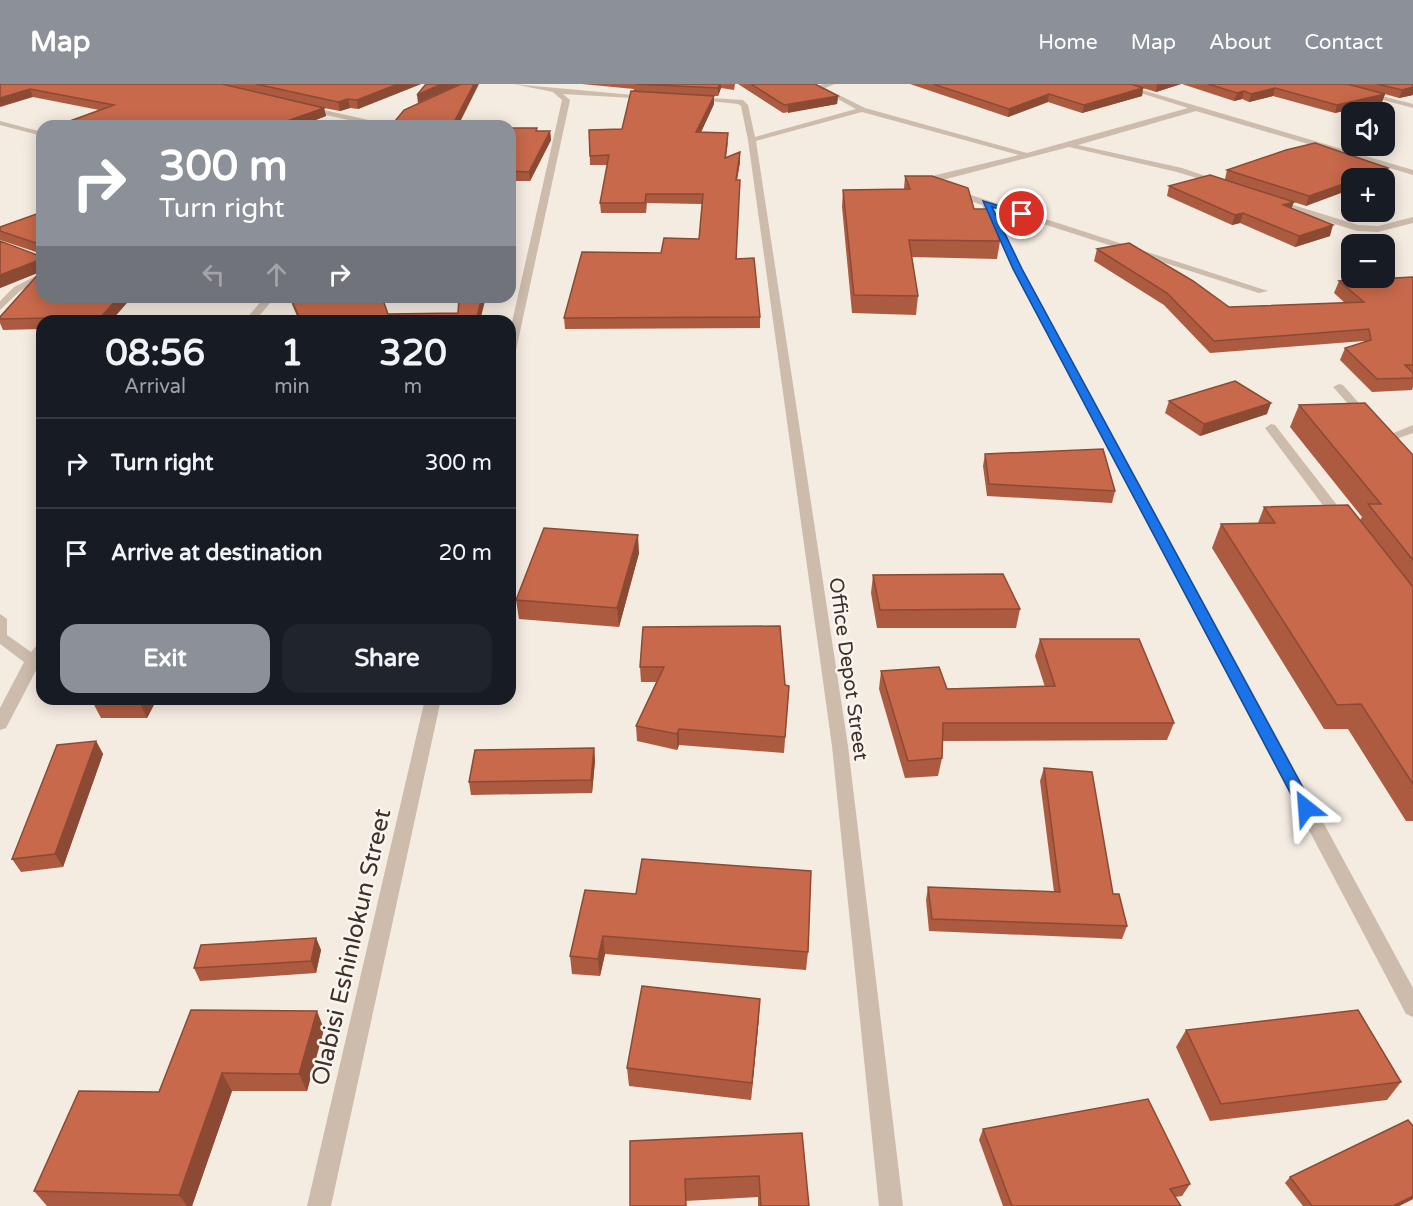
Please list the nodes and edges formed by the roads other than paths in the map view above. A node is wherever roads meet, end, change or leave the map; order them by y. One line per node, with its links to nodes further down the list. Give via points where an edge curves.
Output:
1 (516, 84): 5 (street)
2 (832, 84): 11 (street, via 819,87)
3 (1115, 84): 10 (street)
4 (1327, 84): 9 (street)
5 (556, 92): 6 (street); 28 (street, via 566,100)
6 (664, 97)
7 (687, 98): 15 (street, via 740,102)
8 (292, 105): 12 (street)
9 (1413, 106)
10 (1197, 108): 16 (street); 18 (street)
11 (862, 110): 15 (street); 17 (street)
12 (356, 120)
13 (0, 123): 14 (street)
14 (36, 132)
15 (752, 140): 40 (street, Office Depot Street, via 840,746)
16 (1069, 144): 17 (street); 19 (street, via 1179,170)
17 (1026, 155): 21 (street, via 930,182)
18 (1413, 173)
19 (1235, 189)
20 (1268, 200): 22 (street, via 1357,228 1378,229)
21 (986, 203): 24 (street); 38 (street, via 1023,280)
22 (1413, 220)
23 (36, 279): 26 (street, via 18,289)
24 (1263, 291)
25 (265, 303): 27 (street)
26 (0, 307)
27 (254, 315)
28 (516, 328)
29 (1339, 387): 31 (street, via 1389,443)
30 (1271, 428): 32 (street)
31 (1413, 429)
32 (1349, 530)
33 (0, 619): 34 (street, via 0,637)
34 (36, 655)
35 (36, 657): 37 (street)
36 (432, 705): 39 (street, Olabisi Eshinlokun Street)
37 (0, 724)
38 (1413, 1008)
39 (319, 1206)
40 (891, 1206)

